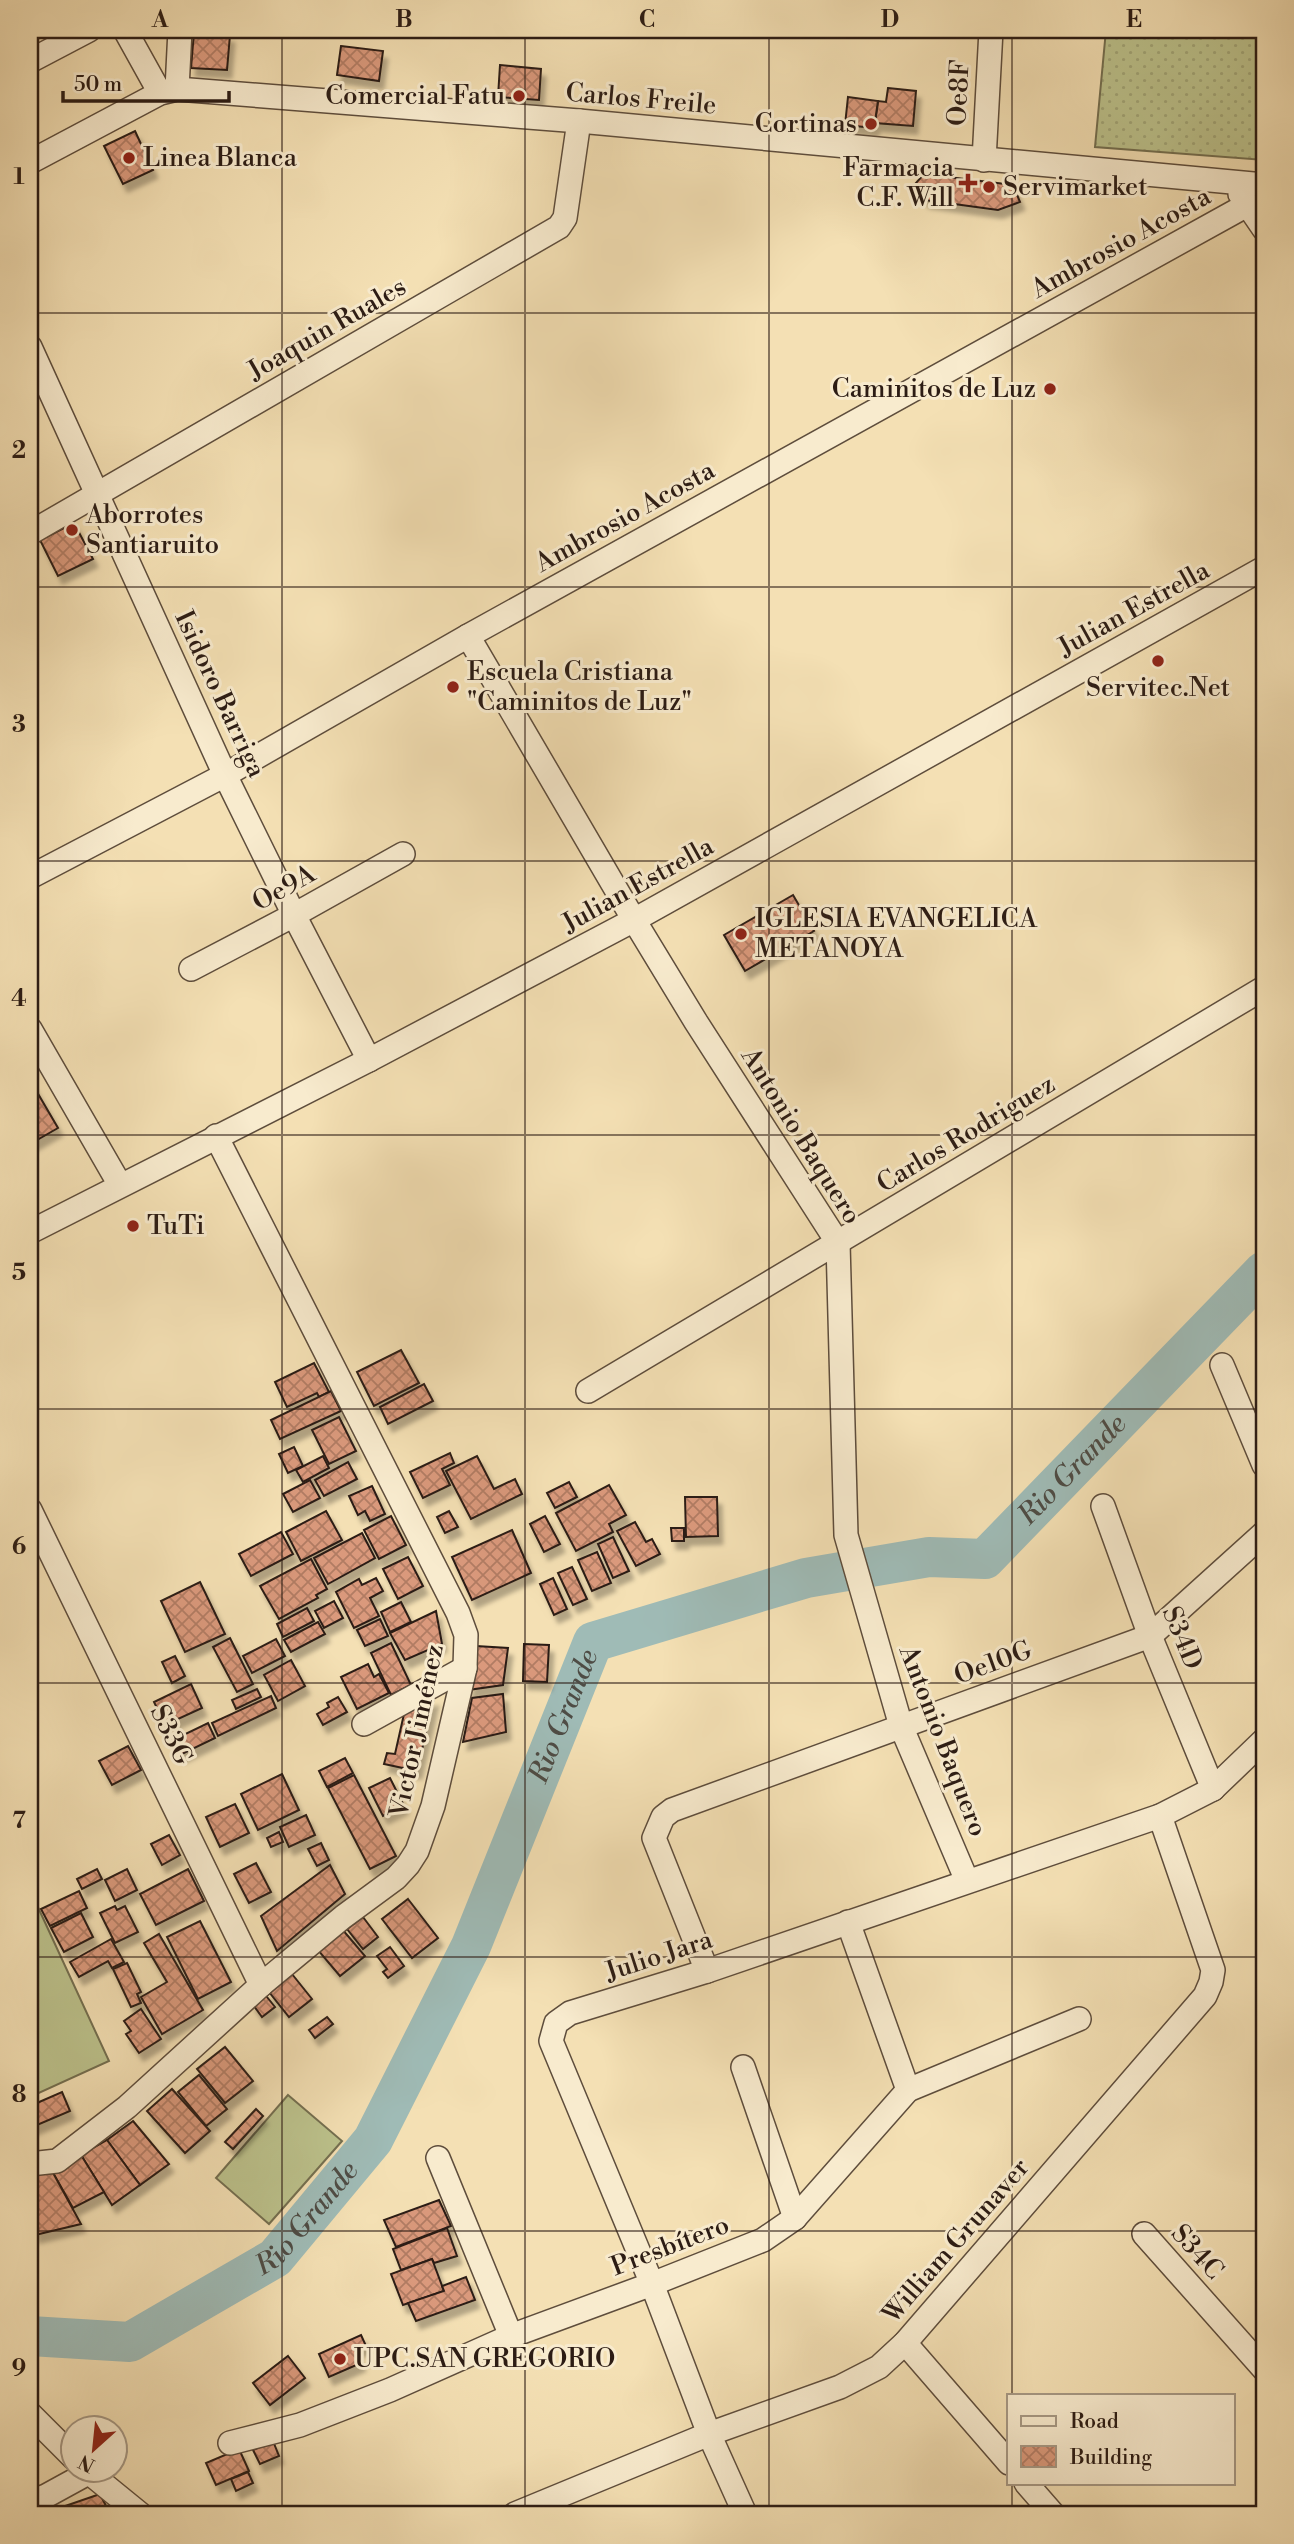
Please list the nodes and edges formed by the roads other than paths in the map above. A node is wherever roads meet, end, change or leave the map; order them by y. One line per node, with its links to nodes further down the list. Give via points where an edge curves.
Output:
1 (89, 30): 5 (street)
2 (125, 30): 6 (street)
3 (180, 30): 6 (street)
4 (991, 30): 8 (street, Oe8F)
5 (30, 61)
6 (169, 91): 7 (street, Carlos Freile); 9 (street)
7 (579, 121): 8 (street, Carlos Freile); 15 (street, Joaquin Ruales, via 565,218 559,227)
8 (984, 160): 10 (street, Carlos Freile)
9 (30, 162)
10 (1232, 183): 11 (street, Carlos Freile); 12 (street)
11 (1264, 185)
12 (1247, 205): 13 (street); 18 (street, Ambrosio Acosta)
13 (1264, 229)
14 (30, 347): 15 (street, Isidoro Barriga)
15 (98, 495): 16 (street, Joaquin Ruales); 19 (street, Isidoro Barriga)
16 (30, 533)
17 (1264, 568): 23 (street, Julian Estrella)
18 (468, 636): 19 (street, Ambrosio Acosta); 23 (street, Antonio Baquero)
19 (225, 775): 21 (street, Ambrosio Acosta); 22 (street, Isidoro Barriga)
20 (403, 854): 22 (street, Oe9A)
21 (30, 877)
22 (294, 915): 24 (street, Oe9A); 27 (street, Isidoro Barriga)
23 (634, 920): 27 (street, Julian Estrella); 31 (street, Antonio Baquero)
24 (191, 969)
25 (1264, 988): 31 (street, Carlos Rodriguez)
26 (30, 1029): 29 (street)
27 (369, 1060): 28 (street, Julian Estrella)
28 (216, 1136): 29 (street, Julian Estrella); 39 (street, Victor Jiménez, via 458,1613 466,1635)
29 (120, 1185): 30 (street, Julian Estrella)
30 (30, 1233)
31 (838, 1243): 33 (street, Carlos Rodriguez); 41 (street, Antonio Baquero, via 846,1535)
32 (1222, 1365): 34 (street)
33 (588, 1391)
34 (1264, 1465)
35 (1103, 1506): 38 (street, S34D)
36 (30, 1510): 48 (street, S33G)
37 (1264, 1533): 38 (street, Oe10G)
38 (1150, 1636): 41 (street, Oe10G); 43 (street, S34D)
39 (464, 1668): 40 (street); 48 (street, Victor Jiménez, via 433,1806 417,1851 408,1865)
40 (364, 1724)
41 (901, 1726): 45 (street, Antonio Baquero); 47 (street, Oe10G, via 671,1810 663,1817 654,1838)
42 (1264, 1740): 43 (street, Julio Jara)
43 (1213, 1789): 44 (street, Julio Jara)
44 (1160, 1816): 45 (street, Julio Jara); 58 (street, William Grunaver, via 1213,1970 1205,1996)
45 (967, 1881): 46 (street, Julio Jara)
46 (848, 1922): 47 (street, Julio Jara); 51 (street)
47 (707, 1971): 56 (street, Julio Jara, via 570,2013 556,2023 551,2041)
48 (261, 1985): 53 (street, Victor Jiménez, via 127,2107 57,2161)
49 (1079, 2019): 51 (street, Presbítero)
50 (743, 2067): 54 (street)
51 (908, 2090): 54 (street, Presbítero)
52 (438, 2158): 57 (street)
53 (30, 2164)
54 (795, 2218): 56 (street, Presbítero, via 763,2240)
55 (1144, 2234): 59 (street, S34C)
56 (652, 2284): 57 (street, Presbítero); 61 (street, Julio Jara)
57 (511, 2336): 62 (street, Presbítero, via 300,2425)
58 (905, 2343): 61 (street, William Grunaver, via 879,2367 840,2388); 64 (street)
59 (1264, 2369)
60 (30, 2414): 63 (street)
61 (709, 2434): 70 (street, William Grunaver); 71 (street, Julio Jara)
62 (230, 2443)
63 (60, 2445)
64 (1007, 2461)
65 (61, 2484): 68 (street)
66 (103, 2484): 69 (street)
67 (1027, 2484): 72 (street)
68 (30, 2502)
69 (140, 2514)
70 (515, 2514)
71 (745, 2514)
72 (1053, 2514)

